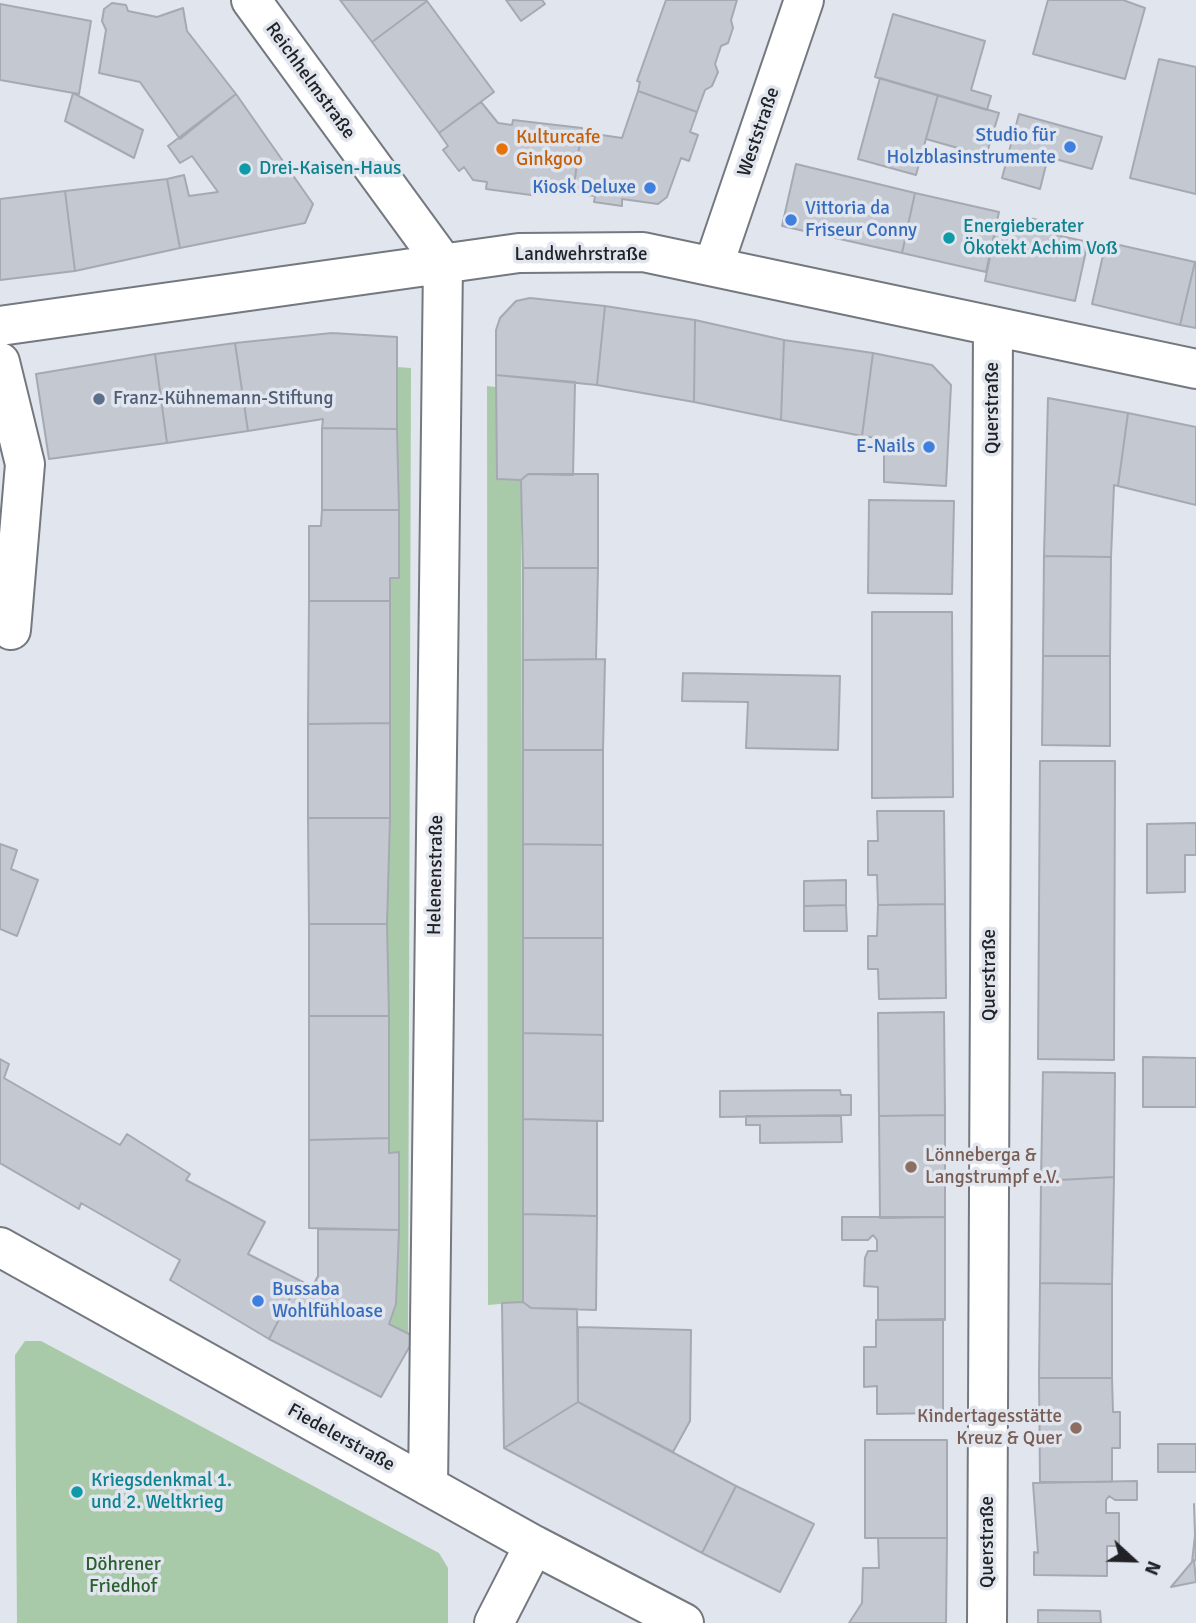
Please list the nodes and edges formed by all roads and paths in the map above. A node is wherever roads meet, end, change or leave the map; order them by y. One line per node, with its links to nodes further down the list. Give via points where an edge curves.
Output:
1 (251, 0): 3 (street, Reichhelmstraße)
2 (804, 0): 4 (street, Weststraße)
3 (443, 263): 4 (street, Landwehrstraße, via 519,253 643,252); 5 (street, Landwehrstraße); 11 (street, Helenenstraße)
4 (713, 264): 6 (street, Landwehrstraße)
5 (0, 326)
6 (993, 327): 8 (street, Landwehrstraße); 15 (street, Querstraße)
7 (0, 362): 9 (street, via 25,464)
8 (1196, 369)
9 (12, 630)
10 (0, 1247): 11 (street, Fiedelerstraße)
11 (428, 1486): 12 (street, Fiedelerstraße)
12 (534, 1545): 13 (street); 14 (street, Fiedelerstraße)
13 (494, 1623)
14 (684, 1623)
15 (987, 1623)

